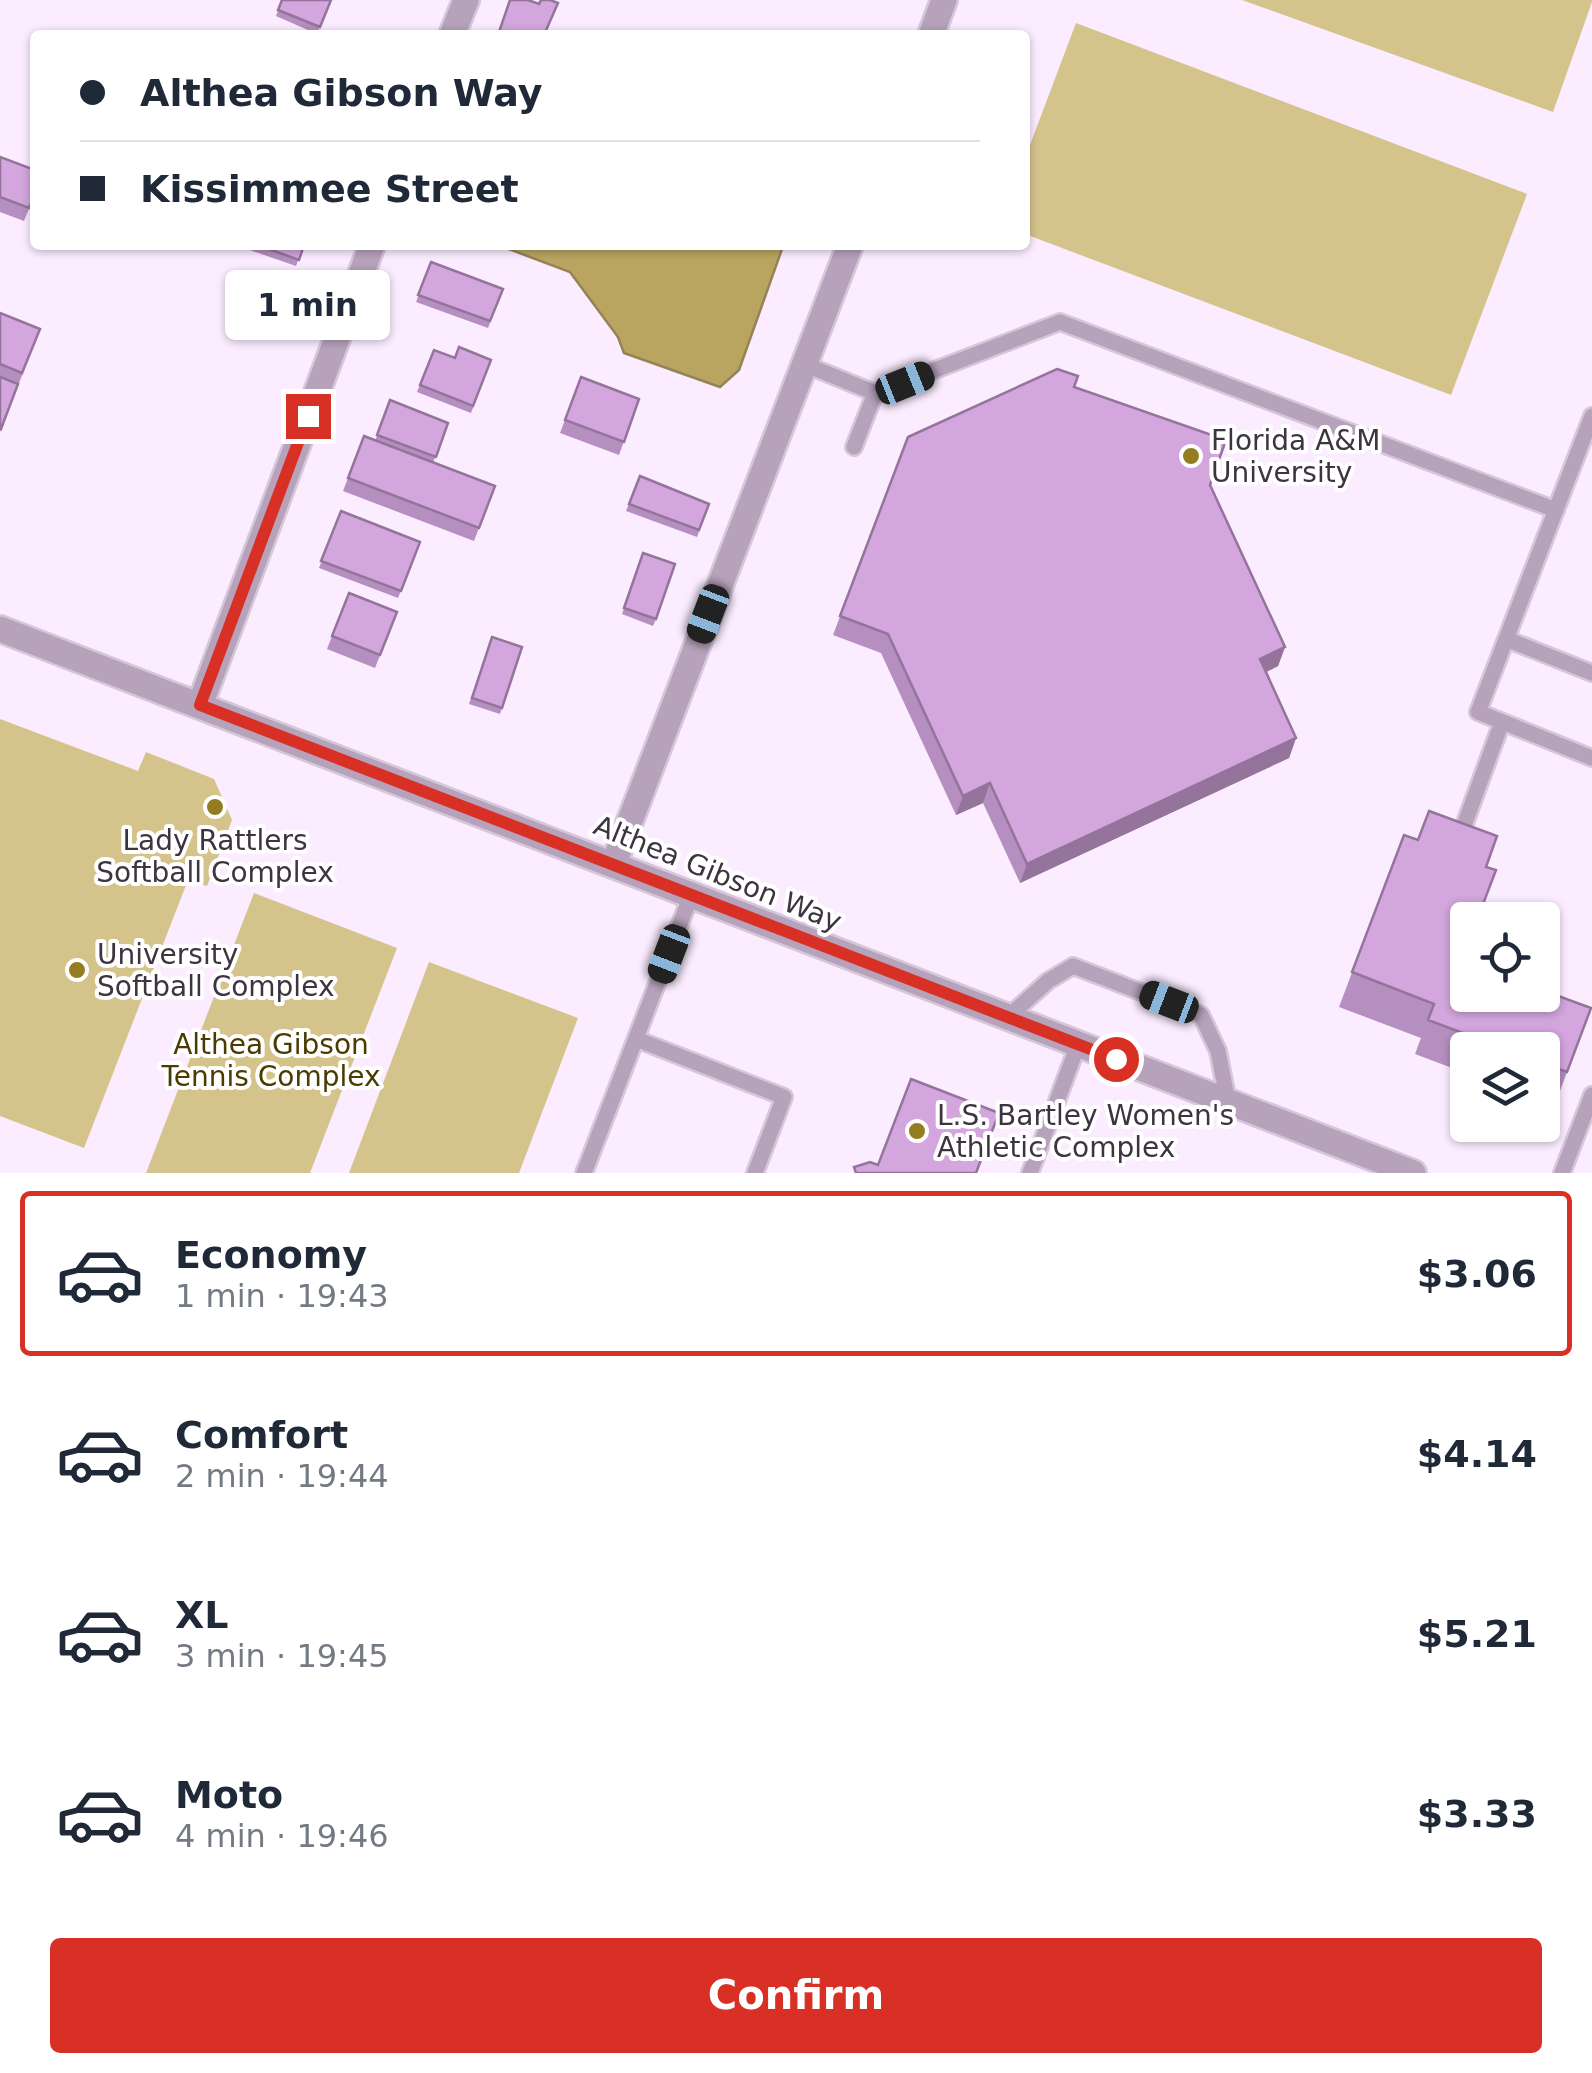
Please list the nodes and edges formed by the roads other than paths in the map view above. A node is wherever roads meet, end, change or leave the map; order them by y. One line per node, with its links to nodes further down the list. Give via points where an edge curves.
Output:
1 (466, 0): 3 (street)
2 (944, 0): 4 (street)
3 (454, 30)
4 (933, 30)
5 (370, 250): 15 (street)
6 (848, 250): 7 (street)
7 (804, 364): 8 (lane); 19 (street)
8 (876, 392): 10 (lane); 11 (lane, via 1060,322)
9 (1592, 416): 11 (lane)
10 (854, 447)
11 (1556, 510): 13 (lane)
12 (0, 629): 15 (street, Althea Gibson Way)
13 (1506, 639): 14 (lane); 16 (lane, via 1478,712)
14 (1592, 673)
15 (200, 705): 19 (street, Althea Gibson Way)
16 (1502, 722): 17 (lane); 18 (lane)
17 (1592, 758)
18 (1453, 856)
19 (614, 863): 20 (street, Althea Gibson Way)
20 (692, 893): 21 (street, Althea Gibson Way); 22 (lane)
21 (1007, 1018): 23 (street, Althea Gibson Way); 25 (lane, via 1073,966 1128,986 1201,1015 1218,1051)
22 (636, 1039): 26 (lane); 27 (lane, via 784,1097)
23 (1078, 1045): 25 (street, Althea Gibson Way); 28 (lane)
24 (1592, 1095): 30 (lane)
25 (1228, 1102): 29 (street, Althea Gibson Way)
26 (584, 1173)
27 (755, 1173)
28 (1030, 1173)
29 (1413, 1173)
30 (1562, 1173)

